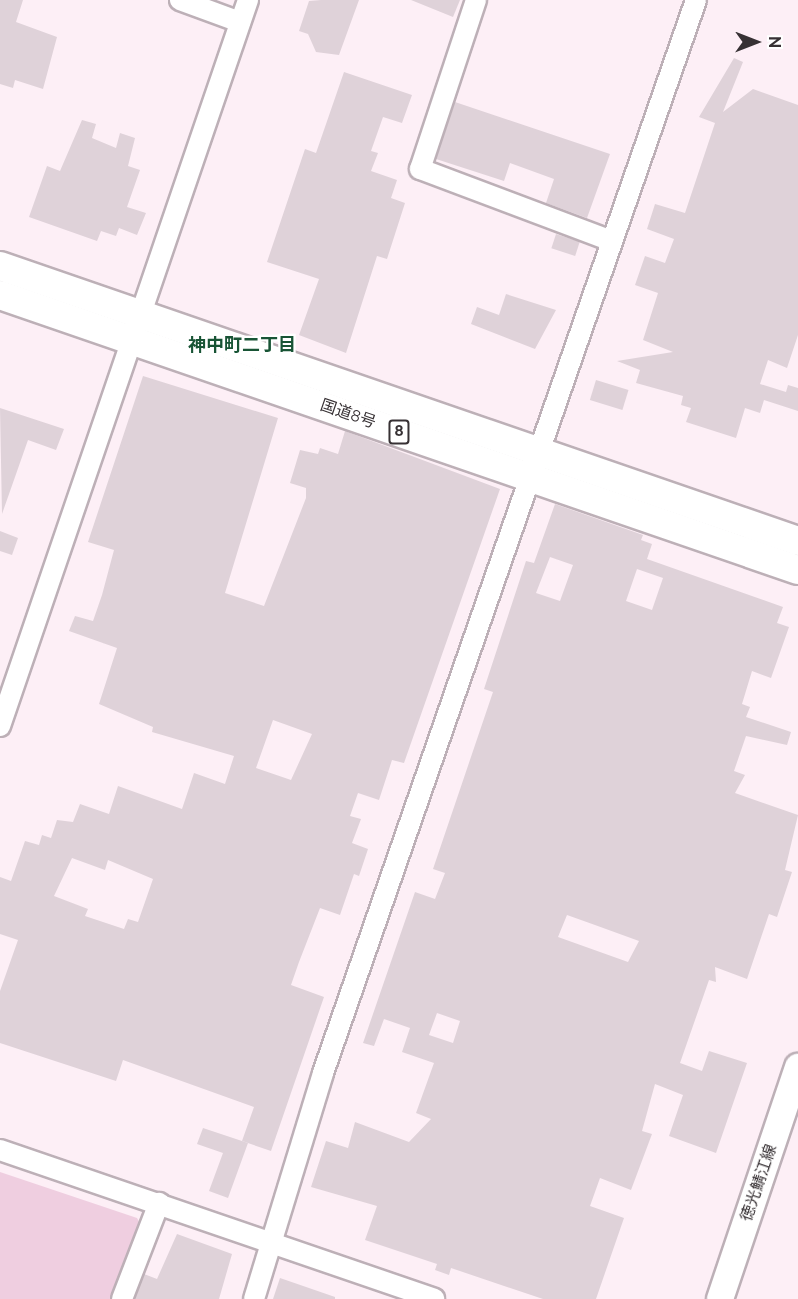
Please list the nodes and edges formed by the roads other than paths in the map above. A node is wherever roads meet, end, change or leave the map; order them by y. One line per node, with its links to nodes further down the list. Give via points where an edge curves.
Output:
1 (180, 0): 5 (street)
2 (248, 0): 5 (street)
3 (476, 0): 6 (street, via 420,169)
4 (696, 0): 6 (street)
5 (240, 22): 9 (street)
6 (612, 241): 10 (street)
7 (0, 266): 9 (highway, 国道8号 / 8)
8 (0, 295): 9 (highway, 国道8号 / 8)
9 (139, 326): 10 (highway, 国道8号 / 8); 13 (street)
10 (534, 464): 11 (highway, 国道8号 / 8); 12 (highway, 国道8号 / 8); 17 (street)
11 (798, 541)
12 (798, 570)
13 (0, 726)
14 (798, 1067): 21 (main road, 徳光鯖江線)
15 (0, 1150): 16 (street)
16 (159, 1203): 17 (street); 18 (street)
17 (268, 1240): 19 (street); 20 (street)
18 (122, 1299)
19 (254, 1299)
20 (434, 1299)
21 (720, 1299)

